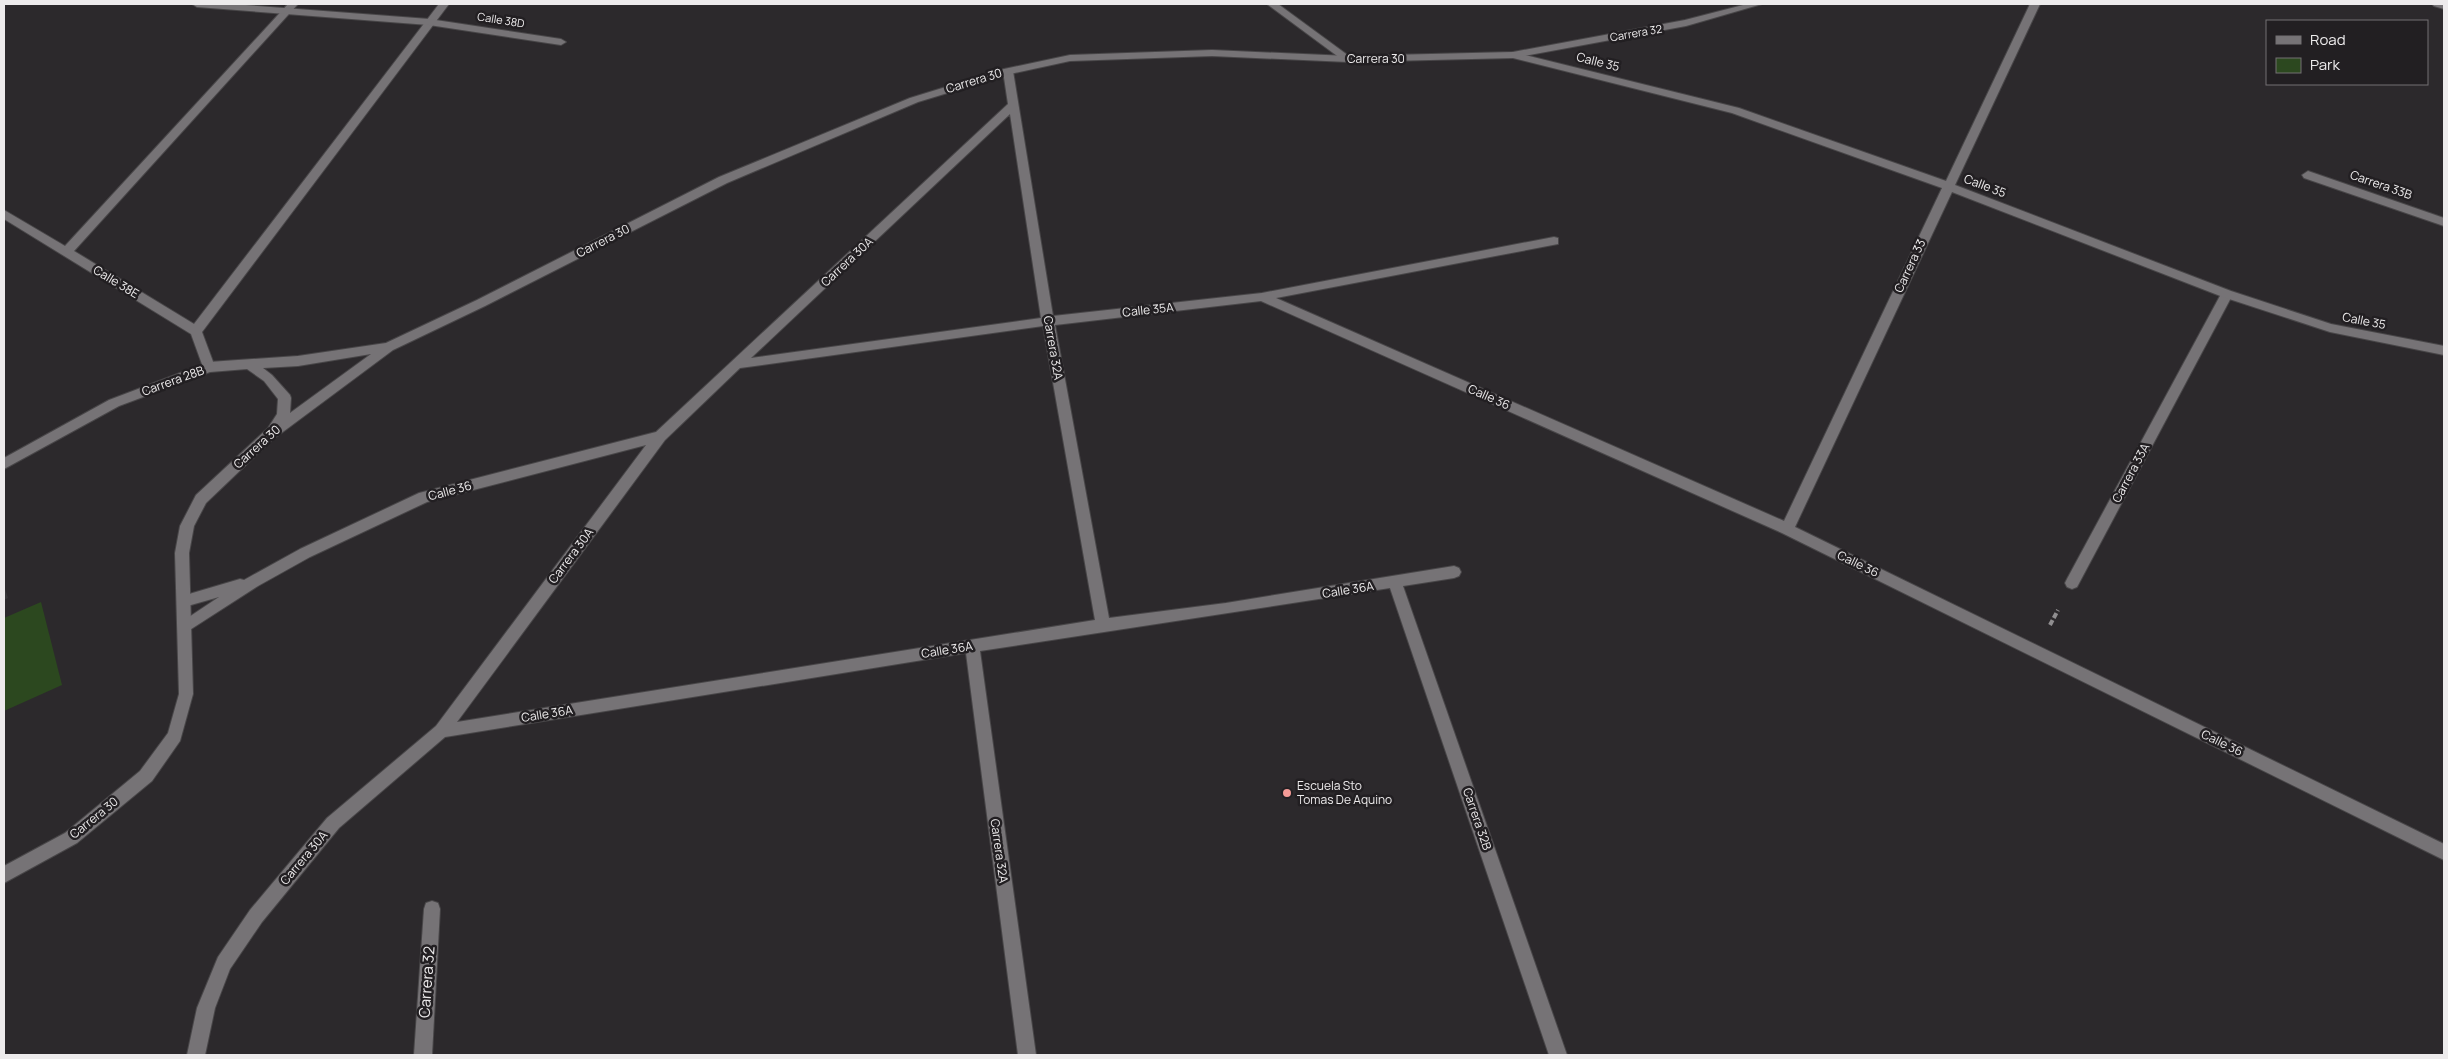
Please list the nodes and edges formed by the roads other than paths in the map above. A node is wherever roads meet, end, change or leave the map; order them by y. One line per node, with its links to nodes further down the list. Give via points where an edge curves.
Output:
1 (197, 4): 8 (street, Calle 38D)
2 (444, 4): 9 (street)
3 (1272, 4): 12 (street)
4 (1757, 4): 11 (street, Carrera 32, via 1686,24)
5 (2035, 4): 16 (street, Carrera 33)
6 (2437, 4): 7 (street)
7 (2444, 6)
8 (290, 7): 9 (street, Calle 38D); 20 (street)
9 (429, 22): 10 (street, Calle 38D); 24 (street)
10 (562, 42)
11 (1513, 55): 12 (street, Carrera 30); 16 (street, Calle 35, via 1735,110)
12 (1348, 59): 13 (street, Carrera 30, via 1212,53 1070,58)
13 (1008, 71): 14 (street, Carrera 32A); 25 (street, Carrera 30, via 914,100 723,180)
14 (1014, 104): 23 (street, Carrera 32A); 27 (street, Carrera 30A)
15 (2308, 175): 18 (lane, Carrera 33B)
16 (1948, 186): 21 (street, Calle 35); 33 (street, Carrera 33)
17 (4, 214): 20 (street, Calle 38E)
18 (2444, 222)
19 (1554, 240): 22 (street, Calle 35A)
20 (66, 252): 24 (street, Calle 38E)
21 (2226, 294): 26 (street, Calle 35, via 2330,328); 37 (street, Carrera 33A)
22 (1262, 297): 23 (street, Calle 35A); 33 (street, Calle 36)
23 (1048, 321): 27 (street, Calle 35A); 39 (street, Carrera 32A)
24 (196, 331): 29 (street)
25 (389, 346): 28 (street, Carrera 28B, via 332,357); 30 (street, Carrera 30)
26 (2444, 351)
27 (739, 364): 31 (street, Carrera 30A)
28 (250, 365): 29 (street, Carrera 28B); 30 (street, via 268,378 285,398 283,415)
29 (209, 367): 32 (street, Carrera 28B, via 114,403)
30 (267, 436): 38 (street, Carrera 30, via 201,499 187,526 182,553)
31 (660, 436): 35 (street, Calle 36, via 424,497 305,553); 42 (street, Carrera 30A)
32 (4, 464)
33 (1786, 529): 43 (street, Calle 36)
34 (1454, 572): 36 (street, Calle 36A)
35 (253, 582): 38 (street, Calle 36); 40 (street, Calle 36)
36 (1394, 583): 39 (street, Calle 36A, via 1226,610); 49 (street, Carrera 32B)
37 (2072, 583)
38 (184, 601): 40 (street, Carrera 30)
39 (1103, 625): 41 (street, Calle 36A)
40 (185, 627): 44 (street, Carrera 30, via 186,694 174,736 146,776 71,838)
41 (972, 646): 42 (street, Calle 36A); 48 (street, Carrera 32A)
42 (441, 731): 46 (street, Carrera 30A, via 332,823 256,916 224,963 206,1008)
43 (2444, 852)
44 (4, 875)
45 (432, 909): 47 (street, Carrera 32)
46 (196, 1055)
47 (423, 1055)
48 (1027, 1055)
49 (1558, 1055)

